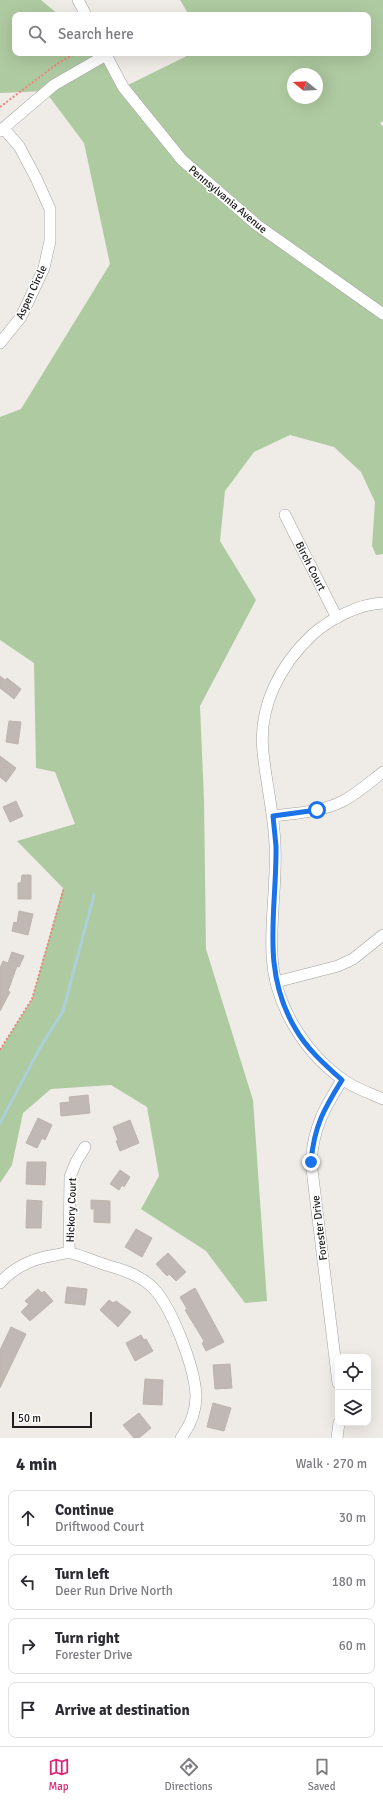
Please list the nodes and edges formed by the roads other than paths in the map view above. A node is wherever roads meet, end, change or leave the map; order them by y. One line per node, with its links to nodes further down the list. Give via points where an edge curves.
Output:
1 (78, 0): 2 (street)
2 (84, 12)
3 (103, 56): 5 (street, via 54,85)
4 (107, 56): 6 (street, Pennsylvania Avenue, via 123,87 182,160 257,225)
5 (2, 130): 7 (street, Aspen Circle, via 19,146 50,209 50,241 44,268 21,317)
6 (383, 314)
7 (0, 344)
8 (285, 515): 10 (street, Birch Court)
9 (383, 603): 10 (street, via 357,609)
10 (336, 618): 12 (street, via 301,645 274,684 264,726 262,751)
11 (383, 772): 12 (street, via 342,802 317,810)
12 (273, 816): 14 (street, via 276,847 272,957)
13 (383, 935): 14 (street, via 353,959 338,966)
14 (276, 982): 15 (street, via 295,1029 325,1065)
15 (342, 1080): 16 (street); 20 (street, Forester Drive, via 324,1108 315,1130 311,1162)
16 (383, 1098)
17 (85, 1147): 18 (street, Hickory Court, via 70,1177)
18 (69, 1253): 19 (street, via 37,1258 22,1265); 22 (street, via 127,1271 150,1285 164,1305 188,1355 196,1397 189,1427)
19 (0, 1283)
20 (335, 1358)
21 (339, 1426): 23 (street)
22 (181, 1438)
23 (337, 1438)

